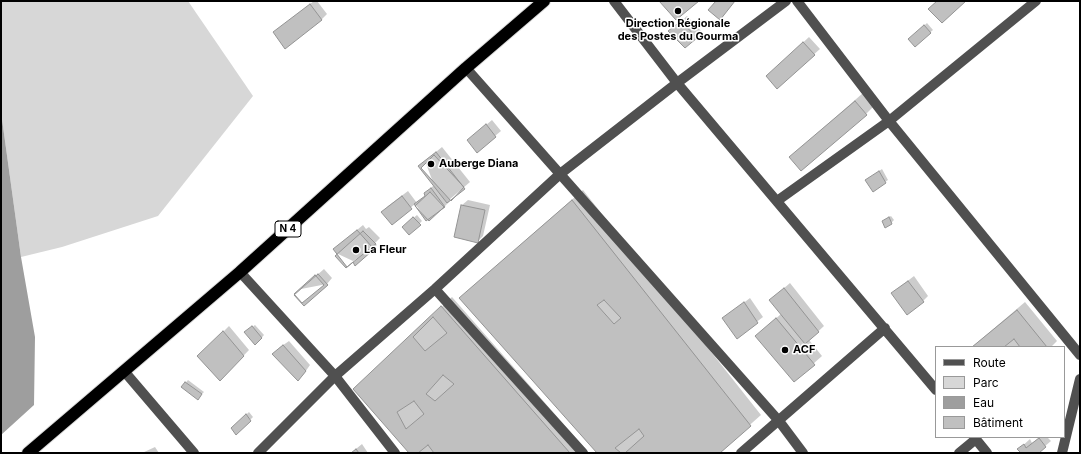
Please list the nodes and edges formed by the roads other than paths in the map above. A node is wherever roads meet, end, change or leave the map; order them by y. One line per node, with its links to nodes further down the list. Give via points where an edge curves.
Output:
1 (544, 1): 6 (highway, N 4)
2 (614, 1): 7 (street)
3 (786, 1): 7 (street)
4 (797, 1): 8 (street)
5 (1036, 1): 8 (street)
6 (466, 68): 9 (street); 11 (highway, N 4)
7 (677, 83): 9 (street); 10 (street)
8 (889, 121): 10 (street); 14 (street)
9 (560, 174): 12 (street); 20 (street)
10 (778, 201): 13 (street)
11 (240, 272): 15 (highway, N 4); 16 (street)
12 (436, 289): 16 (street); 26 (street)
13 (885, 328): 18 (street); 20 (street)
14 (1080, 355)
15 (124, 371): 22 (highway, N 4); 23 (street)
16 (335, 376): 24 (street); 25 (street)
17 (1080, 379): 19 (street)
18 (935, 389)
19 (1079, 391): 31 (street)
20 (779, 421): 27 (street); 28 (street)
21 (975, 438): 29 (street); 30 (street)
22 (28, 453)
23 (194, 453)
24 (258, 453)
25 (395, 453)
26 (584, 453)
27 (740, 453)
28 (803, 453)
29 (959, 453)
30 (988, 453)
31 (1062, 453)

